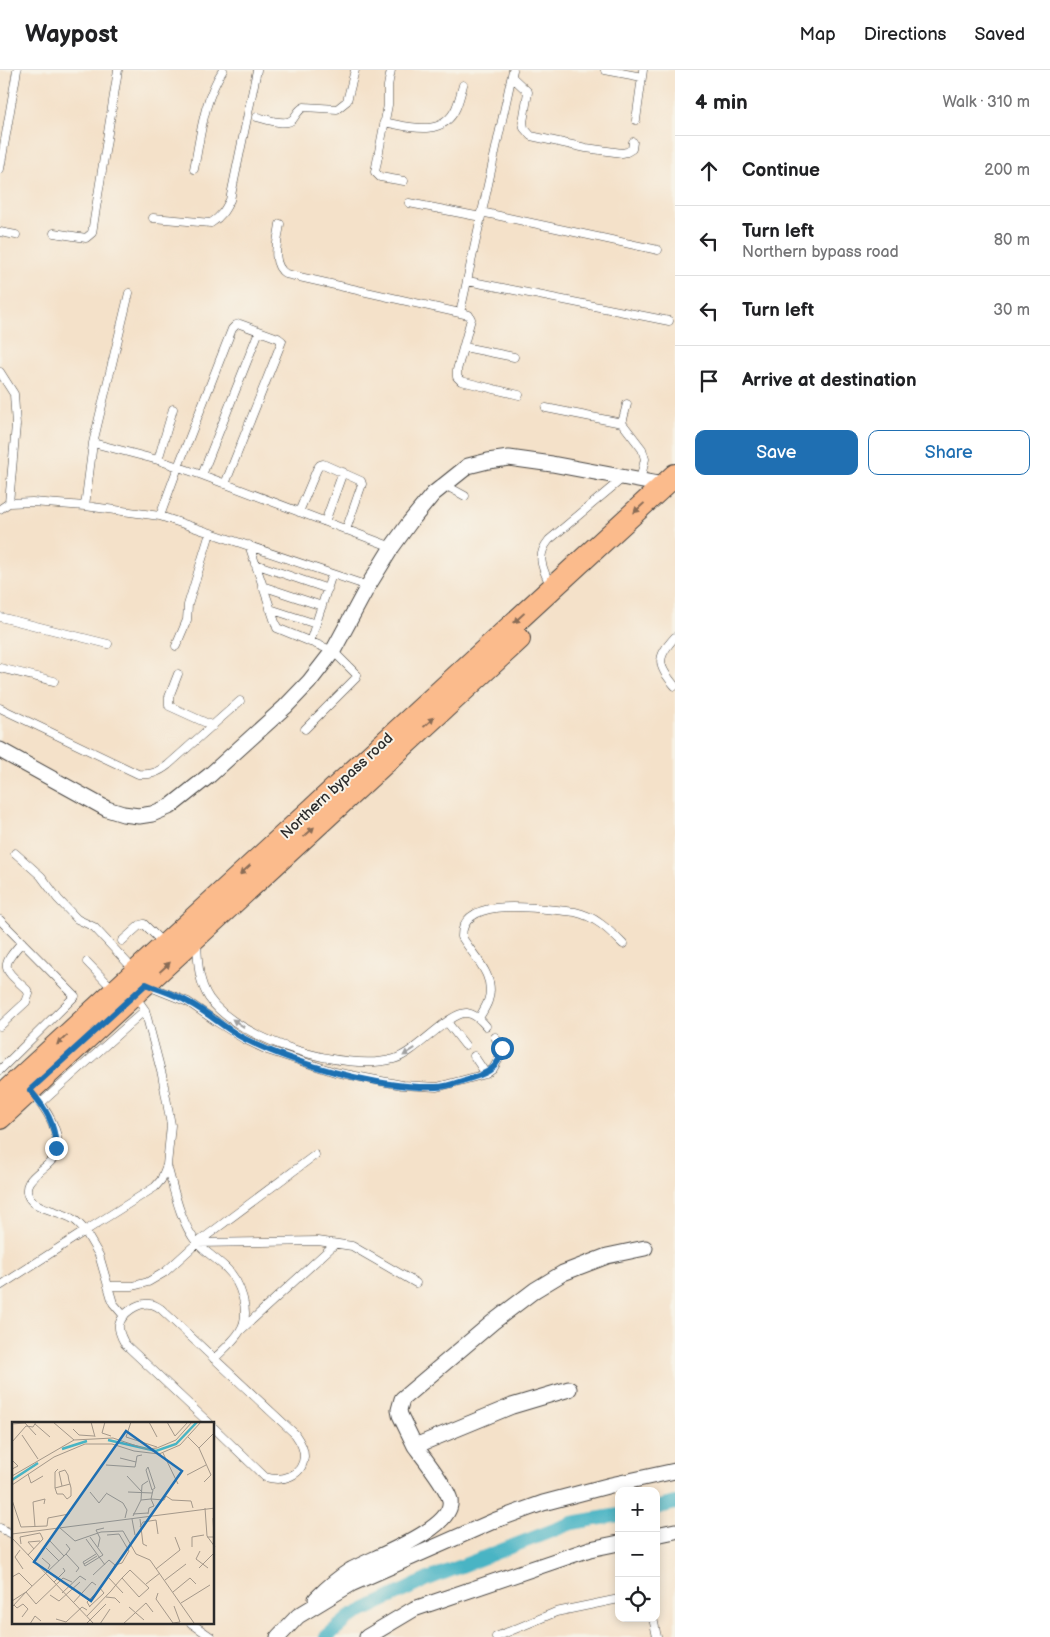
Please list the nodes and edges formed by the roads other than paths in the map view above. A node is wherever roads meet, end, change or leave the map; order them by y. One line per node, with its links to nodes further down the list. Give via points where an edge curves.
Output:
1 (17, 70): 16 (lane)
2 (118, 70): 23 (lane, via 92,233 86,238)
3 (223, 70): 15 (lane, via 213,86 205,111)
4 (257, 70): 20 (lane, via 230,200 224,211 211,222)
5 (355, 70): 11 (lane, via 347,100 337,109 304,107 286,123)
6 (391, 70): 13 (lane)
7 (606, 70): 9 (lane)
8 (513, 73): 14 (lane, via 528,92 523,122 531,136 622,153 632,149); 19 (lane)
9 (643, 73): 12 (lane)
10 (463, 85): 13 (lane, via 451,117 442,125 430,129)
11 (257, 117)
12 (636, 120)
13 (384, 122): 17 (lane, via 375,172 380,177)
14 (633, 142)
15 (194, 169)
16 (0, 170)
17 (404, 181)
18 (409, 203): 19 (lane)
19 (481, 215): 25 (lane); 26 (lane)
20 (153, 218)
21 (280, 224): 28 (lane, via 276,260 286,274)
22 (0, 232): 24 (lane)
23 (54, 233)
24 (16, 235)
25 (658, 250)
26 (468, 281): 28 (lane); 29 (lane)
27 (129, 293): 39 (lane)
28 (460, 313): 31 (lane, via 470,319)
29 (668, 321)
30 (259, 331): 41 (lane, via 240,324 233,327); 43 (lane); 46 (lane, via 281,339 282,344)
31 (464, 347): 32 (lane); 34 (lane, via 457,370 461,381)
32 (514, 357)
33 (0, 372): 50 (lane, via 14,394 16,425)
34 (519, 395)
35 (627, 404): 38 (lane)
36 (546, 408): 38 (lane)
37 (173, 409): 40 (lane)
38 (622, 423): 45 (lane, via 642,449 645,459)
39 (93, 443): 40 (lane); 51 (lane)
40 (158, 460): 41 (lane)
41 (178, 467): 43 (lane); 54 (lane)
42 (342, 472): 53 (lane, via 320,465); 55 (lane); 56 (lane, via 359,479 362,484)
43 (202, 475): 46 (lane)
44 (623, 478): 45 (street); 47 (street, via 509,458 468,466); 64 (lane, via 543,547 544,570)
45 (640, 481): 48 (street)
46 (225, 484): 53 (lane)
47 (445, 485): 49 (lane); 59 (street, via 433,494)
48 (671, 485): 64 (main road, Northern bypass road, one-way to 64); 85 (main road, Northern bypass road, one-way to 48)
49 (465, 496)
50 (9, 503): 51 (lane); 52 (lane)
51 (85, 506): 54 (lane)
52 (0, 509)
53 (299, 512): 55 (lane)
54 (160, 516): 57 (lane)
55 (325, 522): 56 (lane)
56 (346, 530): 59 (lane)
57 (210, 533): 58 (lane); 73 (lane, via 188,605 187,620)
58 (248, 545): 60 (lane); 61 (lane)
59 (392, 547): 63 (street)
60 (255, 564): 62 (lane); 65 (lane)
61 (332, 574): 63 (lane); 65 (lane)
62 (262, 586): 66 (lane); 67 (lane)
63 (368, 586): 74 (street)
64 (552, 588): 85 (main road, Northern bypass road, one-way to 85)
65 (328, 589): 66 (lane)
66 (322, 606): 69 (lane)
67 (270, 609): 69 (lane); 71 (lane, via 277,628)
68 (0, 617): 72 (lane)
69 (316, 624): 71 (lane)
70 (675, 637): 78 (lane, via 666,646 661,660 666,675)
71 (310, 642): 74 (lane)
72 (108, 644)
73 (176, 646)
74 (333, 651): 82 (lane, via 357,677); 83 (street, via 309,682 242,747 171,806 152,814 139,816 107,809)
75 (0, 668): 77 (lane)
76 (178, 674): 81 (lane, via 169,706)
77 (54, 681)
78 (675, 685)
79 (240, 701): 81 (lane)
80 (0, 708): 81 (lane, via 138,774 149,775 168,765)
81 (213, 726)
82 (305, 729)
83 (0, 750)
84 (15, 853): 93 (lane, via 41,876 77,919 94,927)
85 (275, 853): 87 (main road, Northern bypass road); 90 (main road, Northern bypass road, one-way to 90)
86 (0, 920): 89 (lane)
87 (197, 936): 93 (main road, Northern bypass road, one-way to 87); 96 (lane, one-way to 87, via 407,1054 386,1061 356,1062 270,1041 228,1016 209,998 198,970)
88 (122, 941): 90 (lane, via 144,924)
89 (22, 942): 94 (lane); 97 (lane, via 6,957 4,964 6,971 27,990 28,998)
90 (165, 944): 93 (main road, Northern bypass road)
91 (623, 944): 95 (lane, via 584,914 501,906 484,909 469,919 462,930 462,937 487,976 490,987 489,1000)
92 (87, 962): 93 (lane)
93 (135, 990): 94 (main road, Northern bypass road); 102 (lane, via 188,1002 244,1039 335,1072 402,1085 437,1087); 103 (main road, Northern bypass road); 107 (lane, via 162,1075 171,1125)
94 (83, 1005): 103 (main road, Northern bypass road)
95 (479, 1018): 96 (lane, via 467,1013); 98 (lane)
96 (447, 1022): 100 (lane)
97 (0, 1026)
98 (486, 1026)
99 (495, 1037): 102 (lane, via 502,1048 501,1055)
100 (465, 1045)
101 (474, 1056): 102 (lane)
102 (486, 1074)
103 (23, 1086): 104 (main road, Northern bypass road); 105 (main road, Northern bypass road); 108 (lane, via 49,1116 56,1132 55,1156 33,1177 28,1184 28,1193 34,1203 72,1218)
104 (0, 1097)
105 (0, 1118)
106 (315, 1154): 109 (lane)
107 (167, 1165): 108 (lane, via 155,1187); 109 (lane, via 186,1224)
108 (85, 1231): 113 (lane); 114 (lane, via 99,1255)
109 (197, 1243): 110 (lane); 114 (lane, via 165,1272 148,1282); 116 (lane, via 228,1269 238,1284 245,1315)
110 (335, 1244): 112 (lane, via 352,1246); 116 (lane)
111 (645, 1248): 121 (street, via 607,1256 563,1274 535,1290 402,1399 398,1410)
112 (416, 1283)
113 (0, 1286)
114 (108, 1286): 115 (lane, via 113,1303)
115 (124, 1316): 117 (lane, via 140,1304 151,1304 161,1309); 119 (lane, via 120,1334 125,1344)
116 (241, 1330): 117 (lane)
117 (214, 1359): 120 (lane, via 295,1434 302,1444 302,1464 286,1479 265,1477)
118 (569, 1389): 121 (street, via 512,1406)
119 (208, 1422)
120 (215, 1429)
121 (415, 1446): 129 (street, via 445,1489 450,1501 445,1517 408,1543 351,1570 328,1586)
122 (675, 1471): 129 (street, via 543,1503 506,1517 351,1584)
123 (0, 1528): 125 (lane)
124 (675, 1531): 126 (street)
125 (12, 1534)
126 (660, 1534)
127 (615, 1544): 135 (street, via 590,1549 414,1609)
128 (615, 1600): 132 (lane, via 556,1612)
129 (298, 1616): 134 (street)
130 (654, 1622): 137 (lane)
131 (192, 1624): 133 (lane)
132 (513, 1634): 136 (lane)
133 (211, 1637)
134 (278, 1637)
135 (367, 1637)
136 (496, 1637)
137 (657, 1637)

